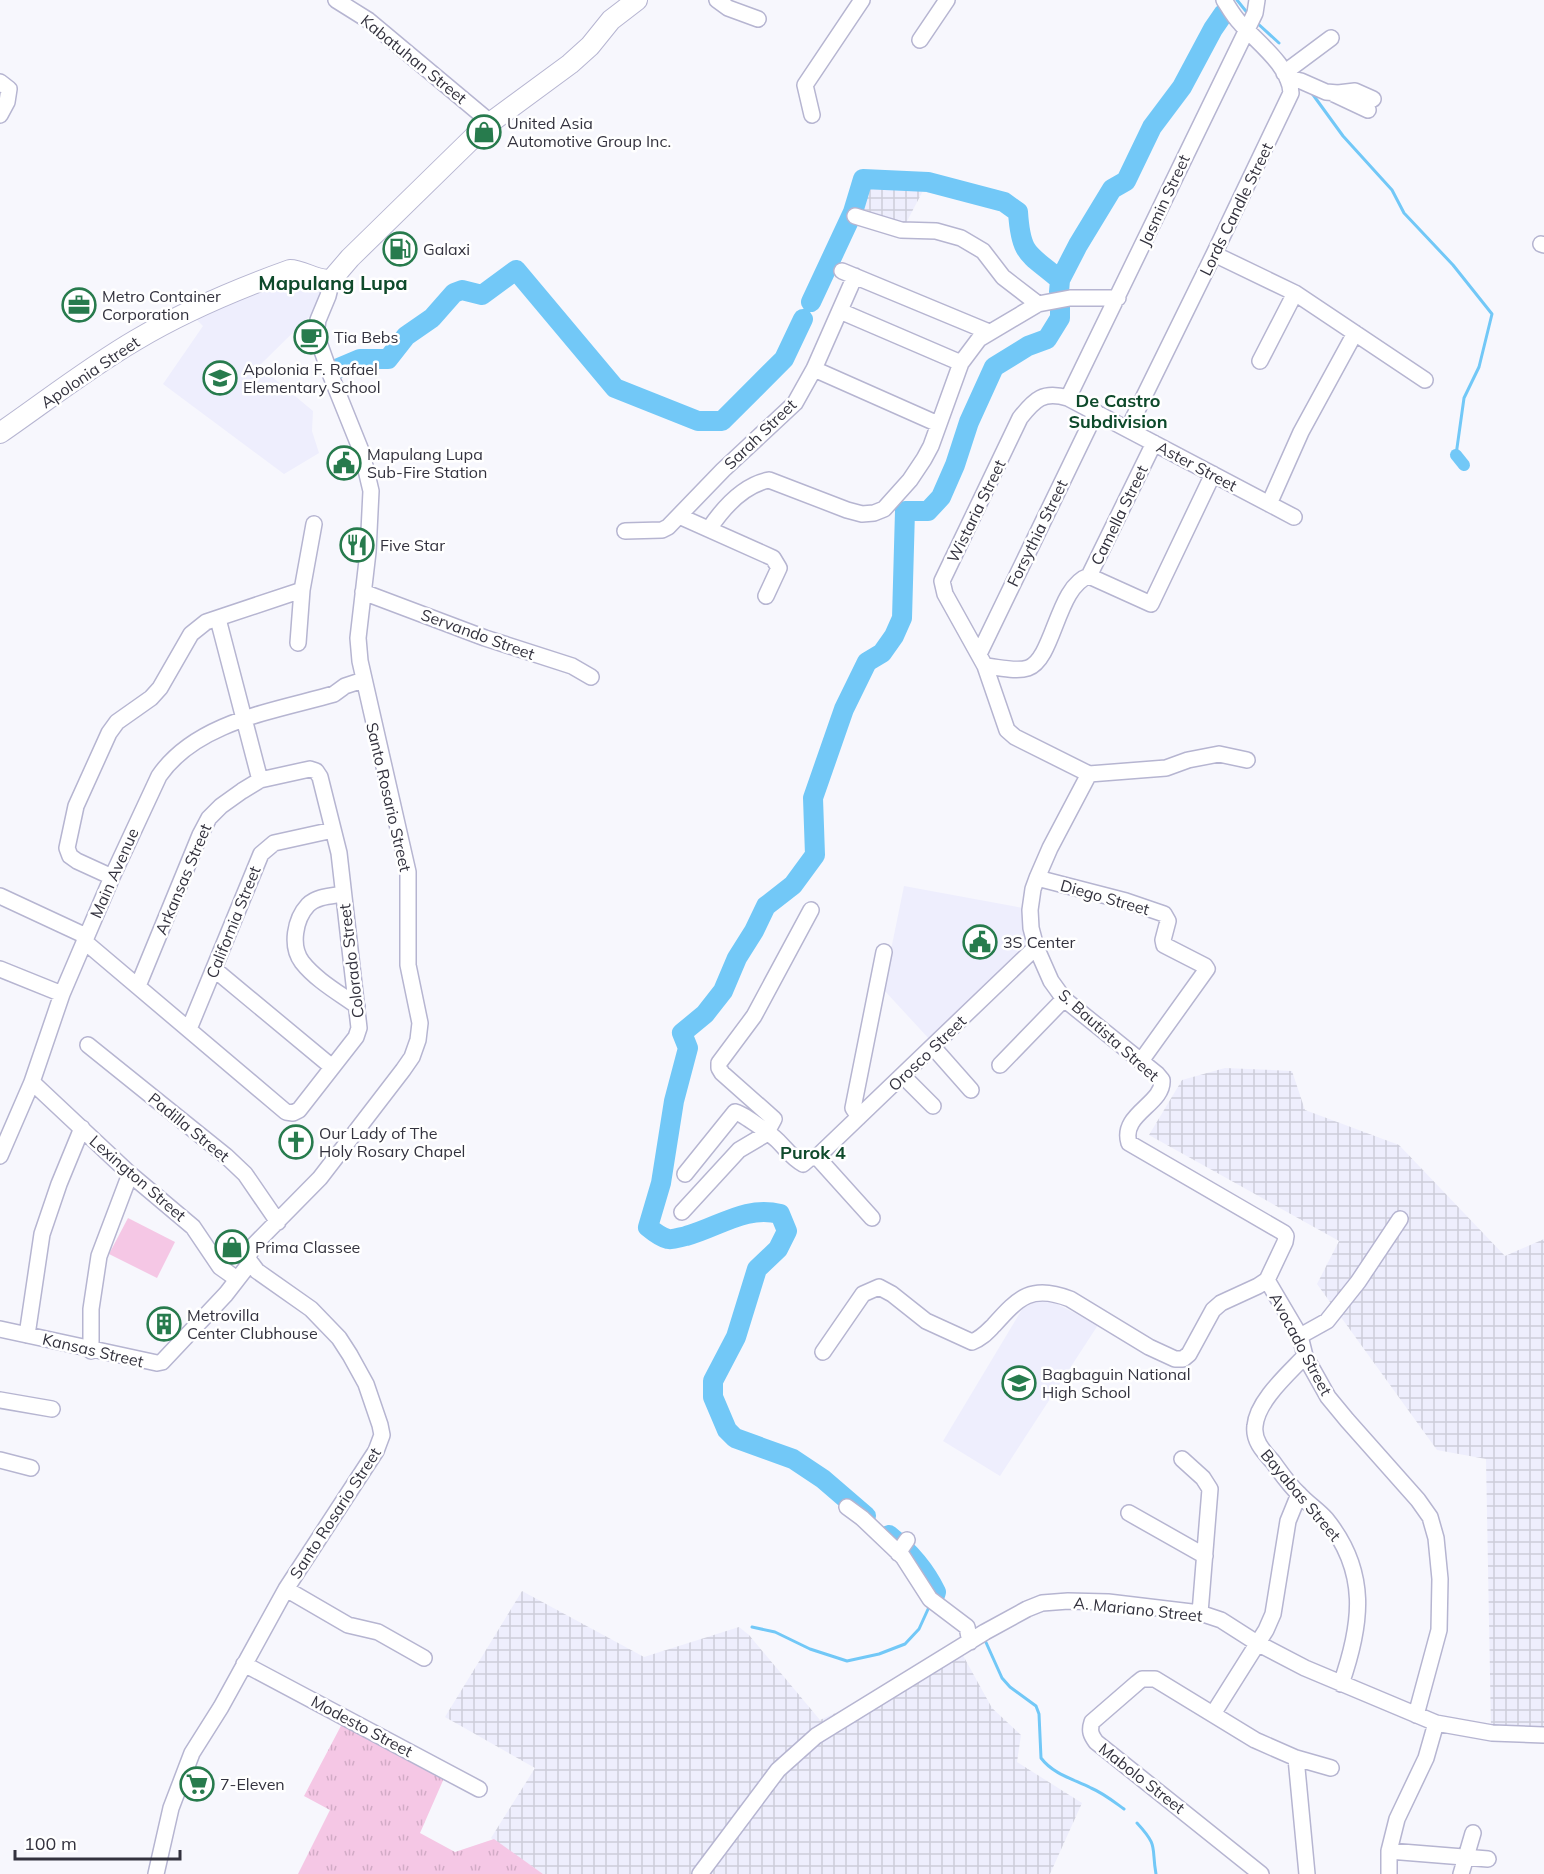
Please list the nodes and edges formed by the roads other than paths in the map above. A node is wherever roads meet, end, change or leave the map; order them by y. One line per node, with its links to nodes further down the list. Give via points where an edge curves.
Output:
1 (336, 0): 17 (street, Kabatuhan Street, via 368,20)
2 (637, 0): 17 (main road, via 611,20 570,64)
3 (717, 0): 8 (street)
4 (862, 0): 16 (street, via 805,85)
5 (947, 0): 11 (street)
6 (1224, 0): 9 (street)
7 (1257, 0): 9 (street, Jasmin Street)
8 (758, 19)
9 (1246, 28): 12 (street); 22 (street, Jasmin Street)
10 (1331, 38): 12 (street)
11 (920, 40)
12 (1285, 76): 14 (street, via 1331,93 1355,91); 19 (street, Lords Candle Street, via 1289,100)
13 (0, 82): 15 (street, via 9,89)
14 (1371, 104)
15 (0, 115)
16 (812, 115)
17 (490, 122): 20 (main road)
18 (855, 216): 23 (street, via 901,230 936,231 961,238 983,251 1003,277)
19 (1214, 254): 21 (street); 34 (street, Lords Candle Street)
20 (328, 281): 35 (main road, Apolonia Street, via 290,270 229,294 135,340); 46 (street, Santo Rosario Street, via 330,288 316,334 362,453 371,491)
21 (1294, 293): 26 (street); 27 (street)
22 (1118, 298): 23 (street, via 1070,298); 31 (street, Jasmin Street)
23 (1038, 304): 25 (street)
24 (840, 311): 25 (street, Sarah Street, via 849,273); 28 (street); 29 (street, Sarah Street)
25 (989, 332): 28 (street)
26 (1355, 333): 30 (street); 38 (street, via 1301,432)
27 (1260, 361)
28 (961, 363): 33 (street)
29 (814, 369): 33 (street); 39 (street, Sarah Street, via 795,403)
30 (1425, 380)
31 (1068, 398): 32 (street, Aster Street); 50 (street, Wistaria Street, via 1047,395 1020,418 942,581 945,594)
32 (1096, 412): 34 (street, Aster Street); 50 (street, Forsythia Street)
33 (938, 424): 42 (street, via 924,459 884,509 874,513 847,510 770,480 731,502)
34 (1128, 429): 36 (street, Aster Street)
35 (0, 433)
36 (1154, 443): 37 (street, Aster Street); 44 (street, Camella Street)
37 (1213, 474): 38 (street, Aster Street); 44 (street, via 1151,604)
38 (1269, 504): 40 (street, Aster Street)
39 (678, 516): 42 (street); 43 (street, Sarah Street, via 662,530)
40 (1294, 517)
41 (314, 524): 45 (street)
42 (709, 529): 47 (street, via 777,563 779,568)
43 (625, 531)
44 (1089, 576): 50 (street, Camella Street, via 1081,578 1071,592 1034,664 1022,669)
45 (302, 590): 48 (street); 49 (street)
46 (363, 592): 51 (street, Servando Street, via 572,666); 52 (street, Santo Rosario Street, via 358,638)
47 (766, 596)
48 (218, 619): 53 (street); 59 (street, via 206,622 191,634 160,688 117,722 76,806 67,848 70,856)
49 (298, 644)
50 (982, 660): 56 (street, via 1007,730)
51 (591, 677)
52 (364, 687): 53 (street, Main Avenue, via 346,696 334,694); 93 (street, Santo Rosario Street, via 408,872 408,966 420,1023 418,1040 404,1070 373,1112 320,1178)
53 (245, 720): 57 (street); 59 (street, Main Avenue, via 197,739 169,761)
54 (1247, 760): 56 (street, via 1220,754 1166,768)
55 (316, 771): 57 (street, Arkansas Street); 58 (street, Colorado Street)
56 (1089, 774): 60 (street, S. Bautista Street)
57 (260, 780): 69 (street, Arkansas Street, via 209,818)
58 (333, 831): 61 (street, Colorado Street); 67 (street, California Street, via 266,848)
59 (112, 877): 64 (street, Main Avenue)
60 (1037, 878): 65 (street, S. Bautista Street, via 1030,910); 76 (street, Diego Street, via 1164,914 1168,921 1164,945 1206,966)
61 (343, 894): 72 (street, Colorado Street); 72 (street, via 309,904 301,916 295,946 314,974)
62 (0, 896): 64 (street, Colorado Street)
63 (811, 910): 85 (street, via 754,1016 719,1063 722,1073 774,1119)
64 (85, 938): 69 (street, Colorado Street); 70 (street, Main Avenue)
65 (1036, 947): 71 (street, S. Bautista Street); 75 (street, Orosco Street)
66 (885, 952): 83 (street, via 853,1108)
67 (214, 969): 73 (street, California Street); 78 (street)
68 (1, 973): 70 (street)
69 (138, 986): 73 (street, Colorado Street)
70 (62, 994): 80 (street, Main Avenue)
71 (1064, 999): 76 (street, S. Bautista Street); 77 (street)
72 (357, 1006): 78 (street, Colorado Street, via 356,1037)
73 (189, 1029): 78 (street, Colorado Street, via 290,1113 298,1110)
74 (88, 1045): 93 (street, Padilla Street, via 226,1156 245,1174)
75 (933, 1047): 79 (street, Orosco Street); 81 (street)
76 (1141, 1061): 96 (street, S. Bautista Street, via 1157,1074 1162,1085 1130,1125 1129,1143 1284,1233 1285,1242)
77 (1000, 1065)
78 (332, 1067)
79 (903, 1076): 82 (street); 83 (street, Orosco Street)
80 (32, 1082): 84 (street, Lexington Street); 86 (street, Main Avenue)
81 (971, 1090)
82 (933, 1107)
83 (859, 1117): 87 (street, Orosco Street)
84 (82, 1128): 88 (street, Lexington Street); 98 (street, via 42,1234)
85 (766, 1134): 87 (street, via 803,1164); 89 (street, via 742,1114 735,1113); 90 (street, via 739,1150)
86 (0, 1156)
87 (817, 1157): 91 (street)
88 (130, 1174): 95 (street, Lexington Street, via 193,1227 220,1267); 100 (street, via 97,1268 91,1309)
89 (685, 1174)
90 (682, 1212)
91 (872, 1218)
92 (1400, 1219): 99 (street, via 1327,1321)
93 (278, 1222): 94 (street, Santo Rosario Street, via 252,1247 248,1254)
94 (250, 1263): 95 (street, Kansas Street); 112 (street, Santo Rosario Street, via 311,1309 339,1338 363,1378 382,1435 376,1451)
95 (237, 1279): 100 (street, Kansas Street, via 162,1362)
96 (1267, 1280): 99 (street, Avocado Street); 101 (street, Avocado Street, via 1213,1310 1183,1359 1149,1347 1060,1295 1038,1292 1026,1296 972,1342 926,1321 879,1287 863,1294)
97 (0, 1329): 98 (street, Kansas Street)
98 (27, 1335): 100 (street, Kansas Street)
99 (1299, 1336): 102 (street, Avocado Street)
100 (91, 1351)
101 (823, 1352)
102 (1305, 1356): 108 (street, Bayabas Street, via 1279,1383 1259,1412 1255,1427 1258,1443); 120 (street, Avocado Street, via 1328,1397 1430,1517 1440,1579 1439,1630)
103 (0, 1400): 104 (street)
104 (52, 1410)
105 (1182, 1459): 111 (street, via 1210,1489)
106 (0, 1460): 107 (street)
107 (31, 1468)
108 (1299, 1494): 115 (street, via 1288,1521 1273,1614); 118 (street, Bayabas Street, via 1326,1519 1354,1569 1359,1606)
109 (847, 1507): 114 (street, via 866,1513 902,1547 930,1599)
110 (1129, 1513): 111 (street)
111 (1205, 1556): 113 (street)
112 (286, 1589): 116 (street, via 348,1625 378,1632); 117 (street, Santo Rosario Street)
113 (1200, 1613): 114 (street, A. Mariano Street, via 1068,1601 1027,1609); 115 (street, A. Mariano Street, via 1221,1620)
114 (977, 1637): 131 (street, A. Mariano Street, via 837,1722 797,1752 778,1770)
115 (1257, 1642): 118 (street, A. Mariano Street); 119 (street)
116 (424, 1658)
117 (244, 1664): 125 (street, Modesto Street); 130 (street, Santo Rosario Street, via 192,1753 171,1808)
118 (1341, 1684): 120 (street, A. Mariano Street)
119 (1213, 1714): 123 (street, via 1255,1740); 132 (street, Mabolo Street, via 1149,1678 1137,1683 1097,1716 1091,1736)
120 (1416, 1715): 121 (street, A. Mariano Street)
121 (1436, 1723): 122 (street, A. Mariano Street, via 1492,1733); 127 (street, via 1426,1758 1397,1819)
122 (1544, 1735)
123 (1296, 1758): 124 (street); 133 (street)
124 (1330, 1768)
125 (479, 1789)
126 (1473, 1833): 128 (street)
127 (1389, 1851): 128 (street); 134 (street)
128 (1467, 1856): 129 (street); 135 (street)
129 (1488, 1859)
130 (156, 1874)
131 (700, 1874)
132 (1261, 1874)
133 (1307, 1874)
134 (1389, 1874)
135 (1461, 1874)

